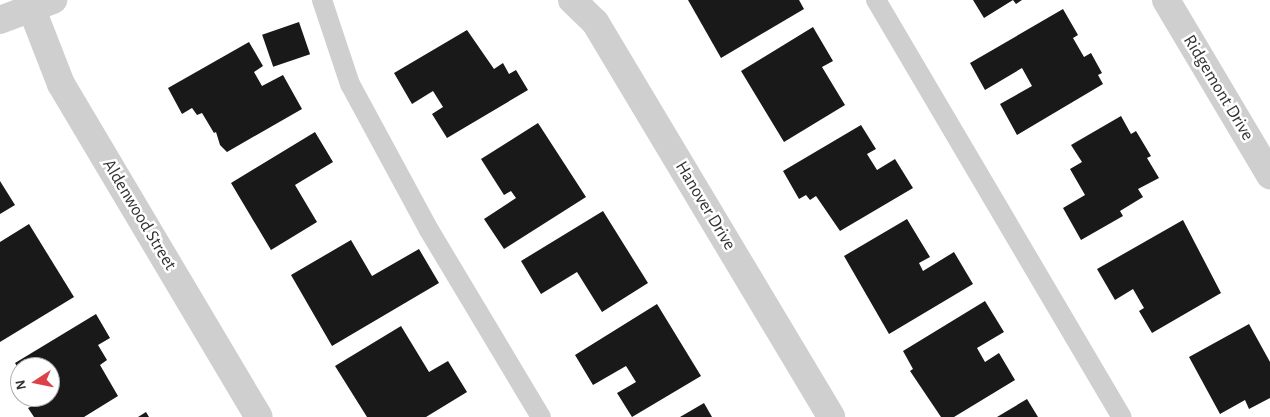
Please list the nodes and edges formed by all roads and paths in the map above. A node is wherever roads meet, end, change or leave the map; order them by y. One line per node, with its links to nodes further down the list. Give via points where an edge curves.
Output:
1 (322, 0): 9 (lane, via 350,84 429,230)
2 (572, 0): 10 (street, Hanover Drive, via 595,22)
3 (876, 0): 11 (lane)
4 (1166, 0): 7 (street, Ridgemont Drive)
5 (42, 4): 6 (street); 8 (street, Aldenwood Street, via 61,84)
6 (0, 20)
7 (1270, 175)
8 (259, 417)
9 (541, 417)
10 (831, 417)
11 (1122, 417)

